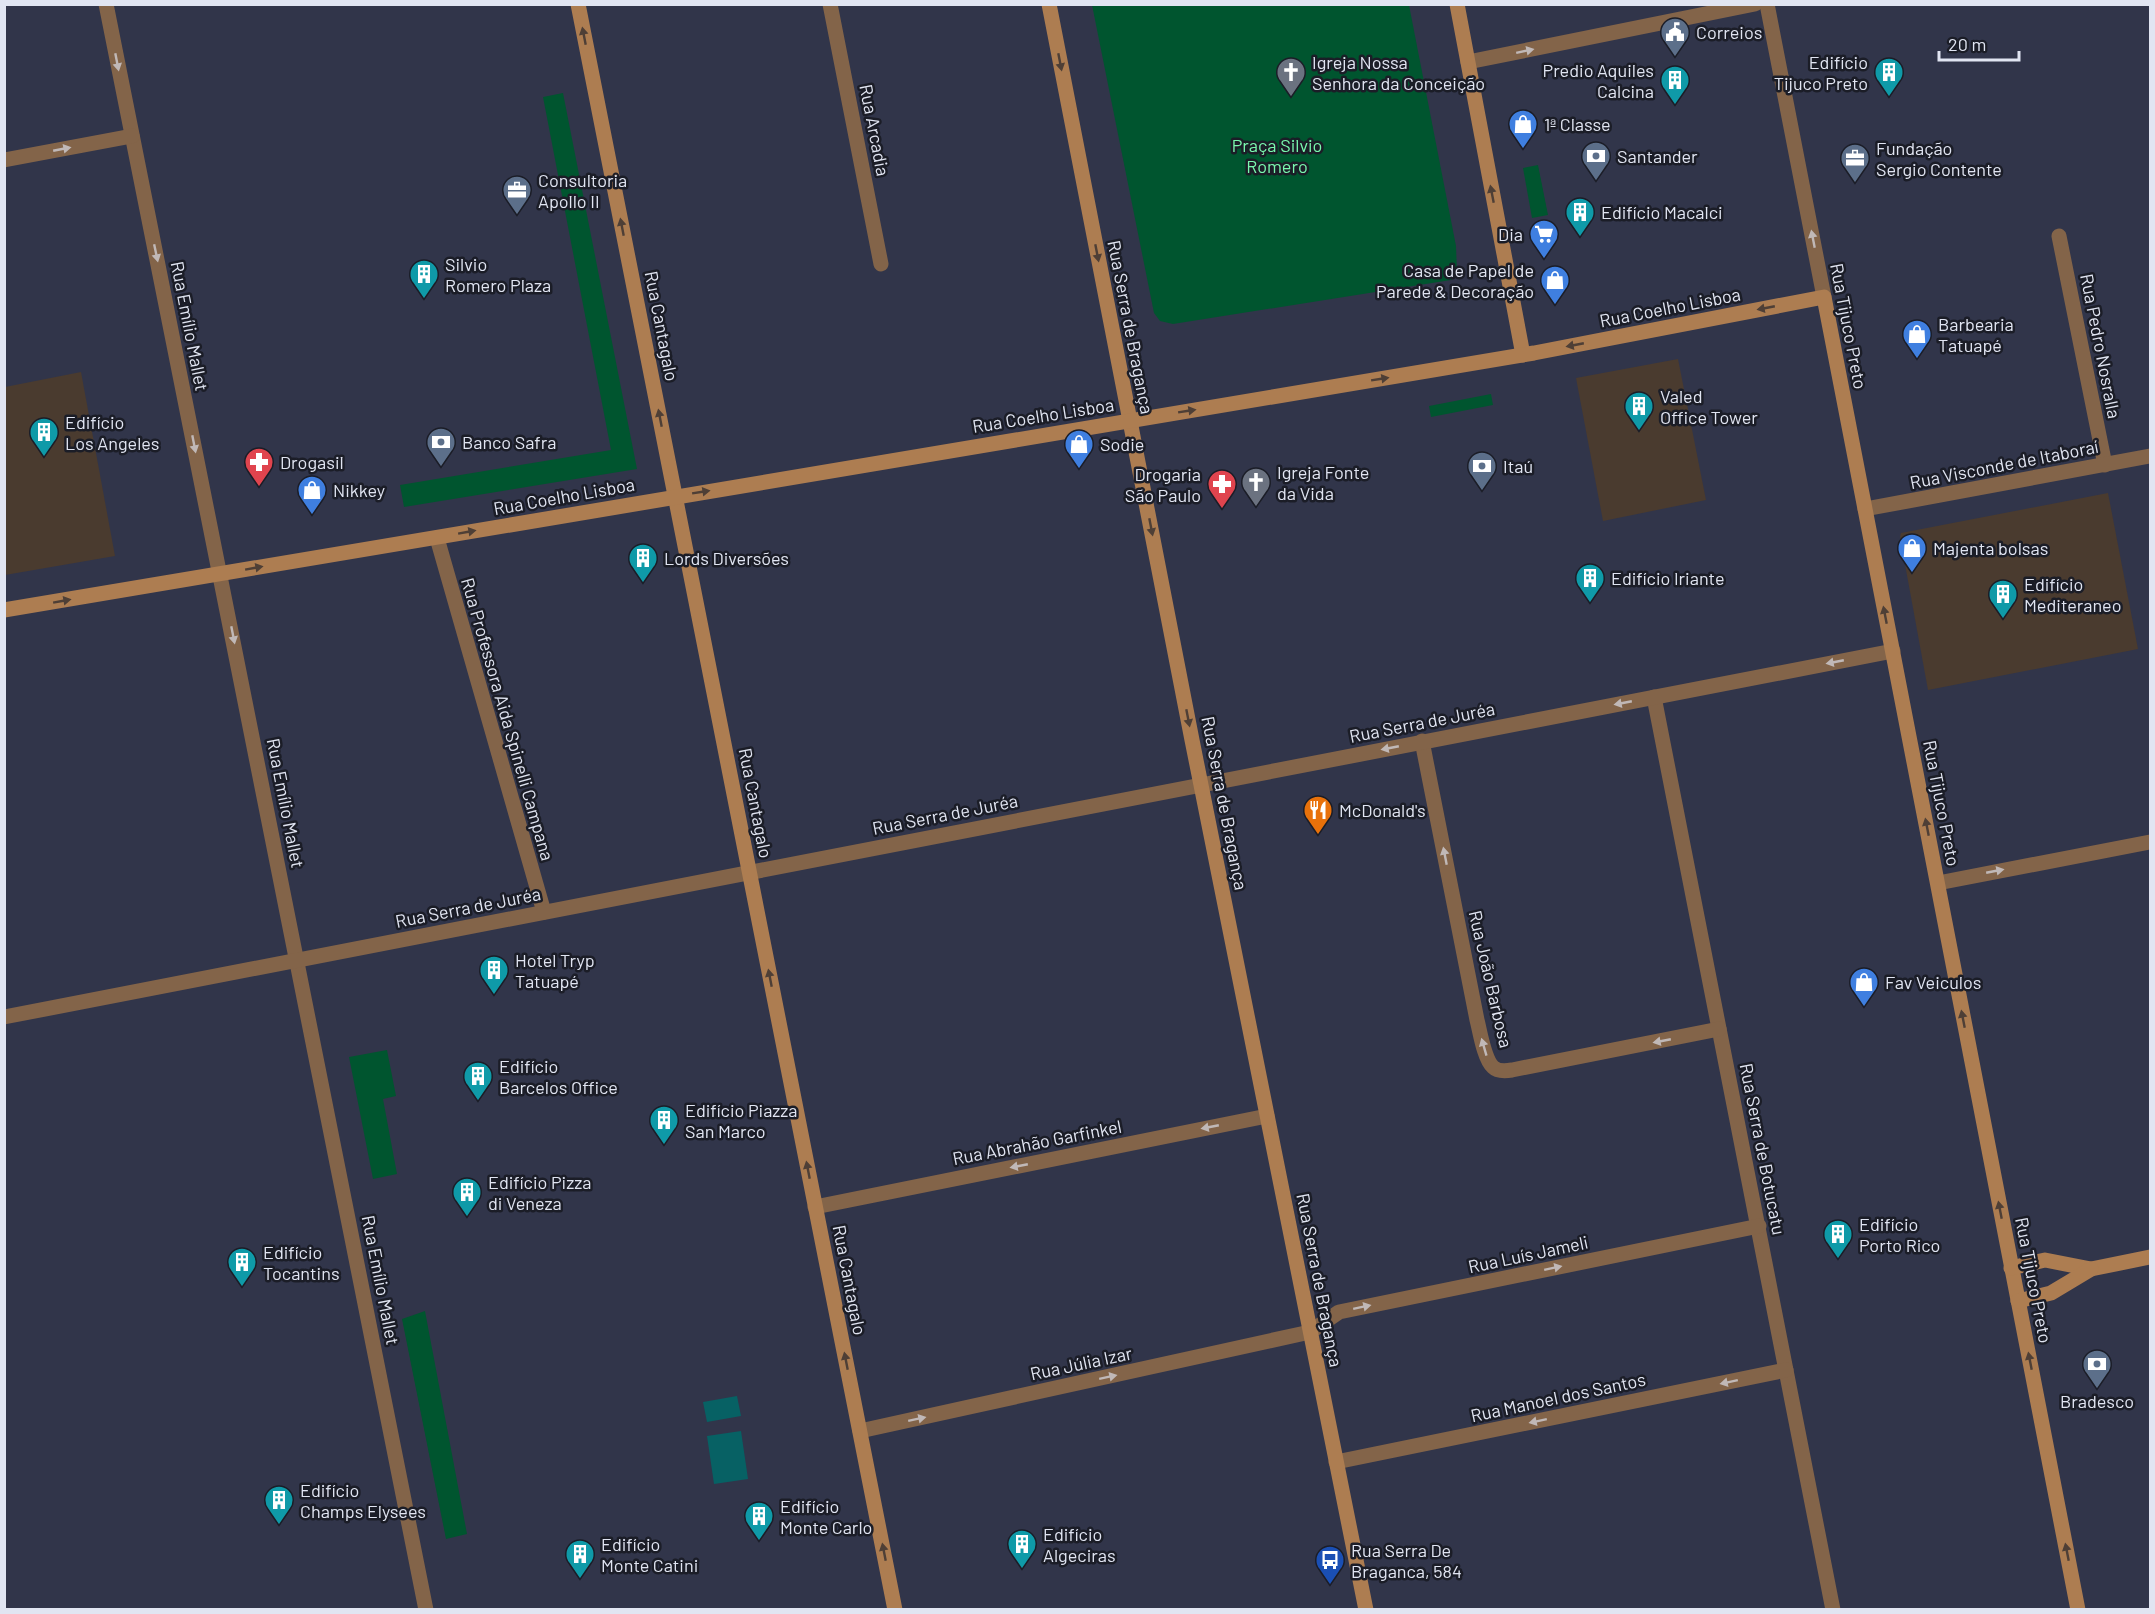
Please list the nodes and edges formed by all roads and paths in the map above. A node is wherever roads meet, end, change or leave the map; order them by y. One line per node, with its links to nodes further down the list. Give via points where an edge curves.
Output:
1 (106, 4): 9 (street, Rua Emílio Mallet, one-way to 9)
2 (578, 4): 18 (street, Rua Cantagalo, one-way to 2)
3 (830, 4): 12 (street, Rua Arcadia)
4 (1048, 4): 15 (street, Rua Serra de Bragança, one-way to 15)
5 (1457, 4): 8 (street)
6 (1755, 4): 8 (street, one-way to 6)
7 (1767, 4): 13 (street, Rua Tijuco Preto, one-way to 7)
8 (1468, 62): 14 (street, one-way to 8)
9 (132, 136): 10 (street, one-way to 9); 21 (street, Rua Emílio Mallet, one-way to 21)
10 (4, 160)
11 (2059, 236): 17 (street, Rua Pedro Nosralla)
12 (881, 264)
13 (1824, 297): 14 (street, Rua Coelho Lisboa, one-way to 14); 19 (street, Rua Tijuco Preto)
14 (1523, 355): 15 (street, one-way to 14)
15 (1130, 420): 18 (street, Rua Coelho Lisboa, one-way to 15); 26 (street, Rua Serra de Bragança, one-way to 26)
16 (2151, 456): 17 (street, Rua Visconde de Itaboraí)
17 (2105, 465): 19 (street, Rua Visconde de Itaboraí)
18 (676, 496): 20 (street, Rua Coelho Lisboa, one-way to 18); 28 (street, Rua Cantagalo)
19 (1865, 509): 23 (street, Rua Tijuco Preto, one-way to 19)
20 (437, 537): 21 (street, Rua Coelho Lisboa, one-way to 20); 30 (street, Rua Professora Aida Spinelli Campana)
21 (221, 574): 22 (street, Rua Coelho Lisboa, one-way to 21); 31 (street, Rua Emílio Mallet, one-way to 31)
22 (4, 610)
23 (1893, 651): 24 (street, Rua Serra de Juréa, one-way to 24); 29 (street, Rua Tijuco Preto, one-way to 23)
24 (1654, 697): 25 (street, Rua Serra de Juréa, one-way to 25); 33 (street, Rua Serra de Botucatu)
25 (1422, 741): 26 (street, Rua Serra de Juréa, one-way to 26); 33 (street, Rua João Barbosa, one-way to 25, via 1512,1070 1492,1067 1477,1020)
26 (1201, 784): 28 (street, Rua Serra de Juréa); 34 (street, Rua Serra de Bragança)
27 (2151, 842): 29 (street, one-way to 27)
28 (749, 872): 30 (street, Rua Serra de Juréa); 35 (street, Rua Cantagalo, one-way to 28)
29 (1938, 883): 38 (street, Rua Tijuco Preto, one-way to 29)
30 (544, 912): 31 (street, Rua Serra de Juréa)
31 (298, 959): 32 (street, Rua Serra de Juréa); 45 (street, Rua Emílio Mallet)
32 (4, 1017)
33 (1719, 1029): 36 (street, Rua Serra de Botucatu)
34 (1267, 1116): 35 (street, Rua Abrahão Garfinkel, one-way to 35); 41 (street, Rua Serra de Bragança)
35 (815, 1207): 43 (street, Rua Cantagalo, one-way to 35)
36 (1759, 1226): 41 (street, Rua Luís Jameli, one-way to 36, via 1339,1312); 42 (street, Rua Serra de Botucatu)
37 (2151, 1257): 39 (street)
38 (2011, 1268): 39 (street, via 2045,1260); 40 (street, Rua Tijuco Preto)
39 (2091, 1269): 40 (street, via 2051,1293)
40 (2018, 1300): 49 (street, Rua Tijuco Preto, one-way to 40)
41 (1310, 1332): 43 (street, Rua Júlia Izar, one-way to 41); 44 (street, Rua Serra de Bragança)
42 (1786, 1370): 44 (street, Rua Manoel dos Santos, one-way to 44); 48 (street, Rua Serra de Botucatu)
43 (860, 1431): 46 (street, Rua Cantagalo, one-way to 43)
44 (1336, 1462): 47 (street, Rua Serra de Bragança)
45 (426, 1610)
46 (895, 1610)
47 (1366, 1610)
48 (1833, 1610)
49 (2078, 1610)

